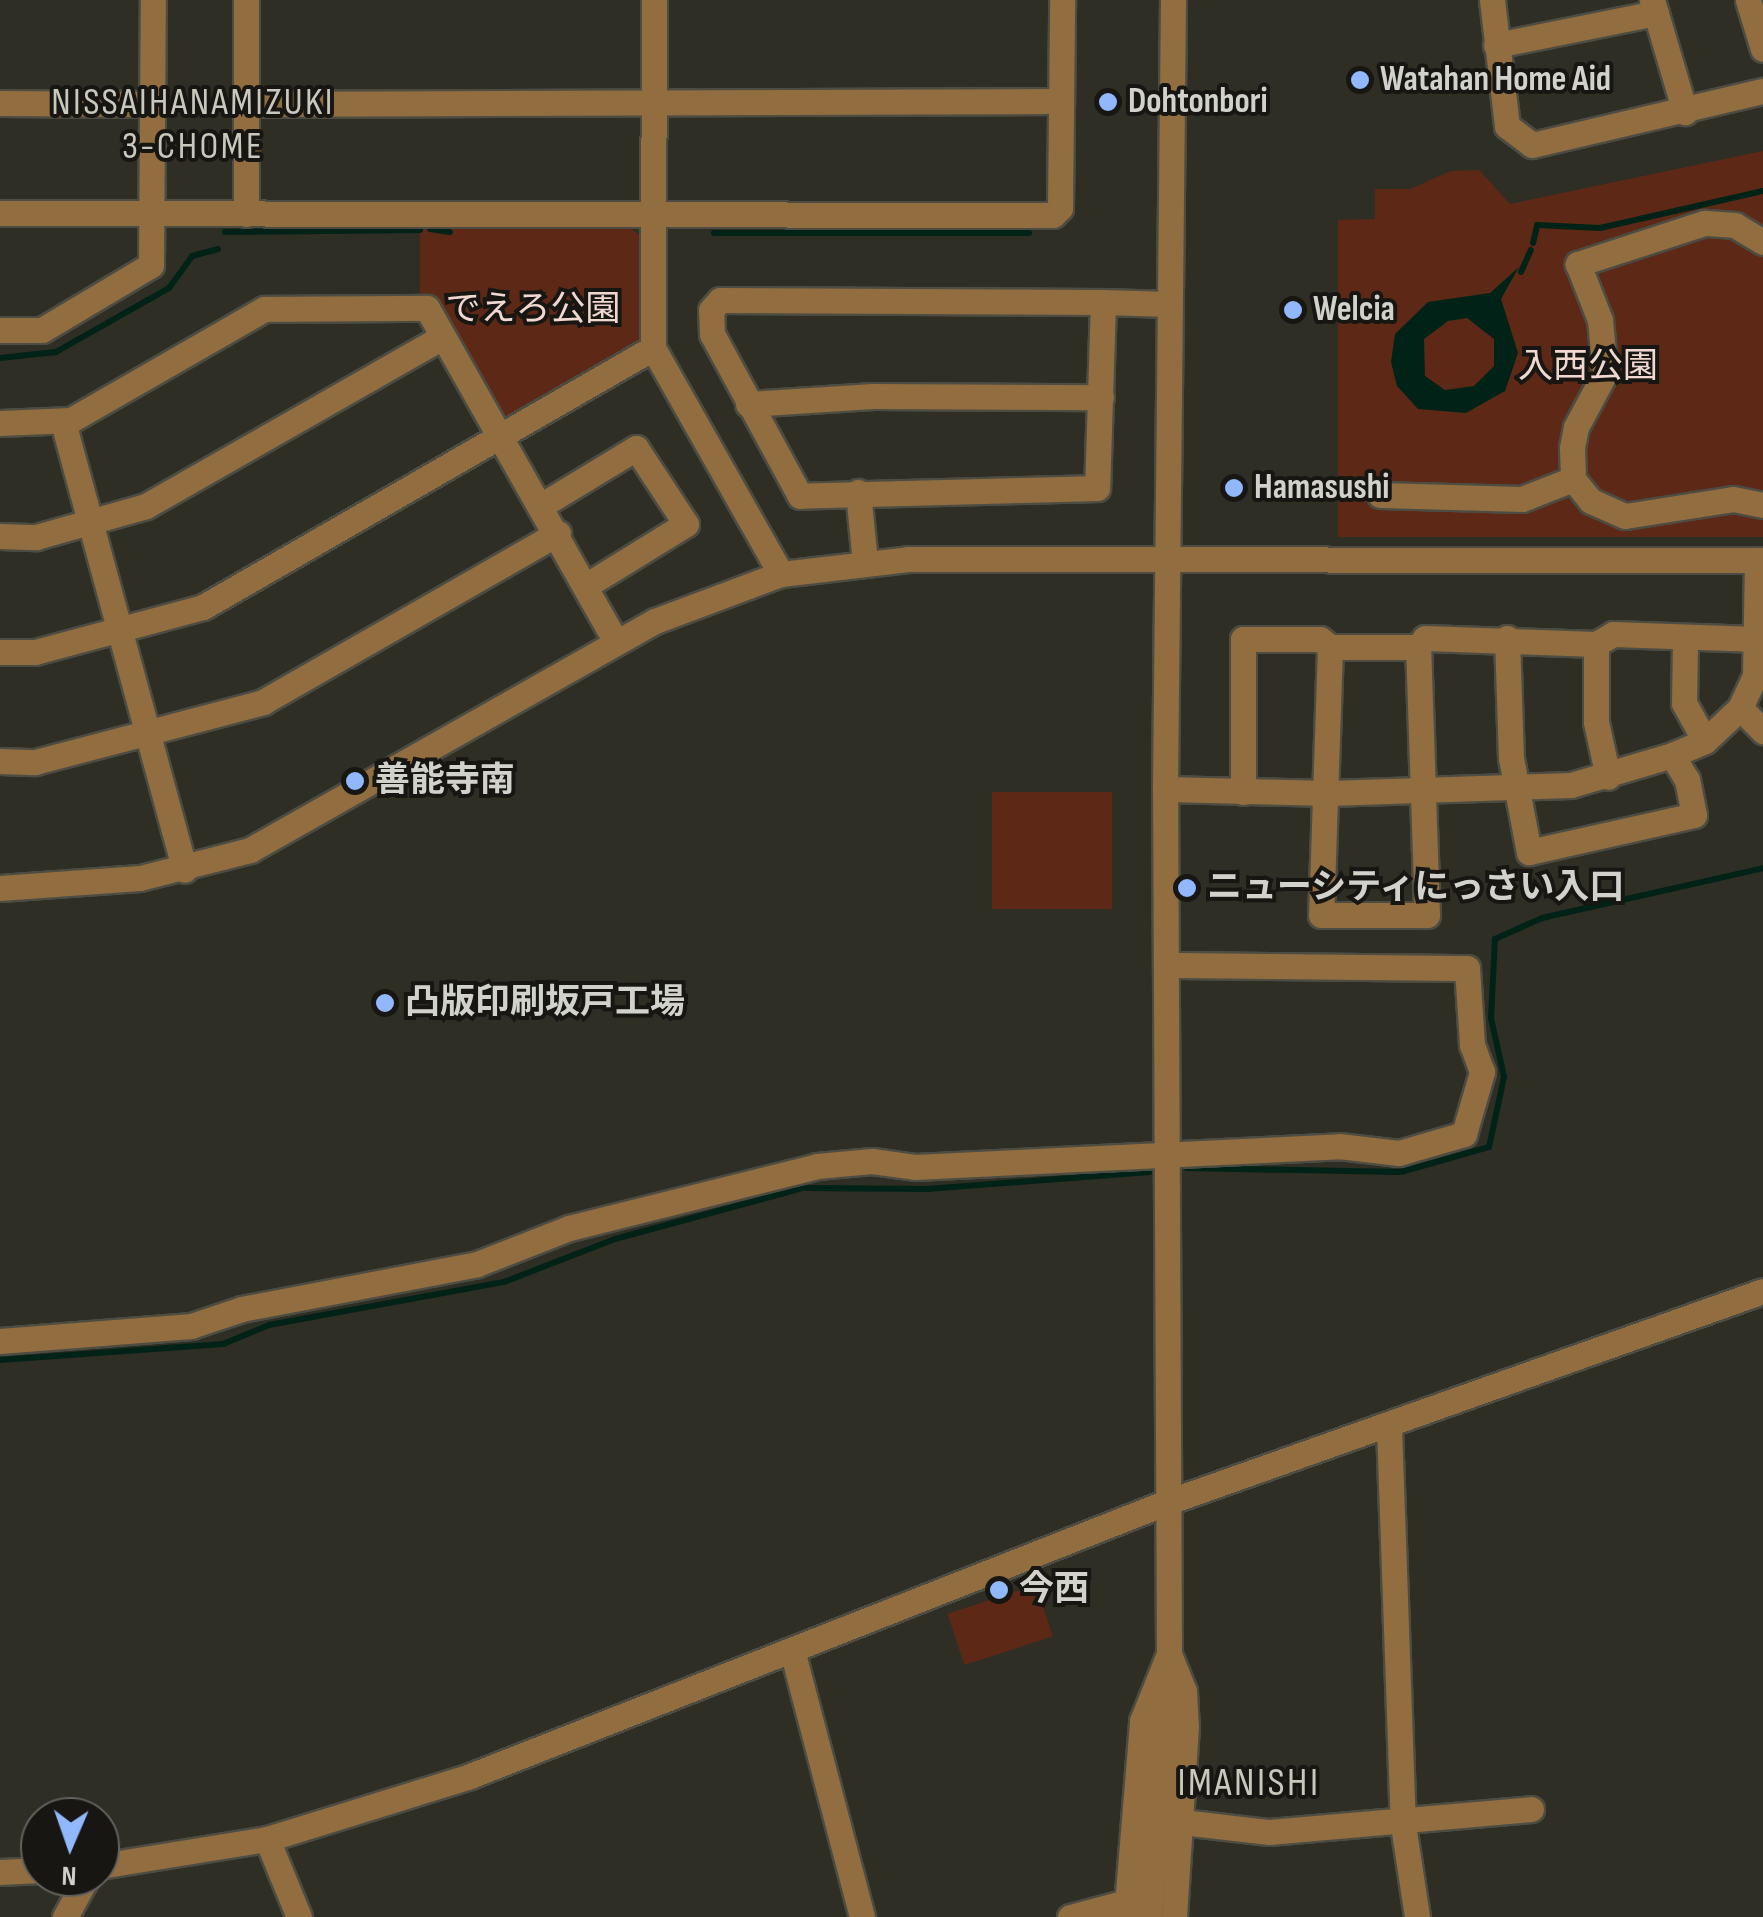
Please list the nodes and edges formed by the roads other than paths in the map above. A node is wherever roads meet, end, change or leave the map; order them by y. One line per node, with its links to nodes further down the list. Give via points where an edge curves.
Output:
1 (153, 0): 15 (street)
2 (246, 0): 16 (street)
3 (654, 0): 14 (street)
4 (1062, 0): 12 (street)
5 (1172, 0): 24 (street)
6 (1492, 0): 10 (street)
7 (1748, 0): 9 (street)
8 (1654, 6): 10 (street); 17 (street)
9 (1761, 38)
10 (1496, 45): 17 (street, via 1507,126 1532,145)
11 (1763, 91): 17 (street)
12 (1060, 102): 14 (street); 21 (street, via 1059,214)
13 (0, 103): 15 (street)
14 (656, 103): 16 (street); 21 (street)
15 (153, 104): 19 (street)
16 (245, 104): 20 (street)
17 (1685, 112)
18 (0, 214): 19 (street)
19 (153, 214): 20 (street); 25 (street, via 151,266 42,330)
20 (246, 214): 21 (street)
21 (653, 214): 27 (street)
22 (1763, 242): 33 (street, via 1736,225 1704,223 1578,264 1600,320 1605,356 1602,387 1576,426)
23 (1103, 302): 24 (street); 28 (street); 29 (street, via 720,300 711,310 712,334)
24 (1170, 304): 41 (street)
25 (0, 330)
26 (442, 337): 30 (street, via 427,308 264,308); 32 (street); 38 (street, via 146,506)
27 (652, 348): 32 (street); 44 (street)
28 (1102, 397): 29 (street, via 873,396); 34 (street, via 1097,488)
29 (748, 404): 34 (street, via 800,496)
30 (63, 422): 31 (street); 38 (street)
31 (0, 423)
32 (499, 437): 36 (street); 46 (street, via 203,607)
33 (1574, 479): 35 (street, via 1522,499); 37 (street, via 1591,501 1625,516 1733,499)
34 (858, 492): 43 (street)
35 (1380, 495)
36 (542, 505): 39 (street); 45 (street, via 636,448 686,524)
37 (1763, 505)
38 (92, 523): 40 (street, via 36,537); 46 (street)
39 (558, 533): 45 (street); 56 (street, via 263,702)
40 (0, 536)
41 (1167, 558): 42 (street); 43 (street); 63 (street)
42 (1760, 560): 47 (street)
43 (866, 562): 44 (street)
44 (781, 574): 49 (street, via 691,604)
45 (587, 586): 49 (street)
46 (119, 629): 54 (street, via 35,652); 56 (street)
47 (1758, 632): 50 (street); 55 (street, via 1755,676)
48 (1508, 638): 51 (street); 53 (street, via 1425,638); 62 (street)
49 (616, 642): 67 (street, via 250,850)
50 (1686, 642): 51 (street, via 1682,634 1613,634); 58 (street, via 1684,703)
51 (1596, 644): 61 (street, via 1596,722)
52 (1330, 647): 53 (street); 64 (street, via 1320,639 1243,639); 66 (street)
53 (1418, 647): 65 (street)
54 (0, 652)
55 (1740, 708): 57 (street); 58 (street)
56 (146, 731): 60 (street, via 35,762); 67 (street)
57 (1763, 731)
58 (1704, 741): 59 (street)
59 (1672, 756): 61 (street); 62 (street, via 1687,780 1694,815 1535,854 1528,852)
60 (0, 761)
61 (1608, 777): 62 (street)
62 (1518, 788): 65 (street)
63 (1165, 789): 64 (street); 69 (street)
64 (1242, 792): 66 (street)
65 (1427, 792): 66 (street); 66 (street, via 1427,914 1320,915)
66 (1329, 794)
67 (185, 870): 68 (street, via 84,885)
68 (0, 888)
69 (1166, 965): 70 (street); 70 (street, via 1467,968 1472,1045 1482,1072 1464,1134 1434,1144 1398,1152 1339,1146)
70 (1167, 1152): 72 (street, via 817,1166 569,1228 477,1264 191,1326); 74 (street)
71 (1763, 1291): 73 (street)
72 (0, 1341)
73 (1388, 1428): 74 (street); 79 (street)
74 (1165, 1503): 75 (street); 76 (street)
75 (792, 1650): 80 (street, via 470,1776); 84 (street)
76 (1169, 1654): 78 (street, via 1184,1691); 82 (street, via 1142,1721); 86 (street)
77 (1532, 1809): 79 (street)
78 (1182, 1822): 79 (street, via 1269,1832); 87 (street)
79 (1403, 1825): 88 (street)
80 (267, 1839): 81 (street); 83 (street)
81 (120, 1863)
82 (1126, 1910): 85 (street)
83 (299, 1917)
84 (862, 1917)
85 (1070, 1917)
86 (1149, 1917)
87 (1174, 1917)
88 (1417, 1917)

